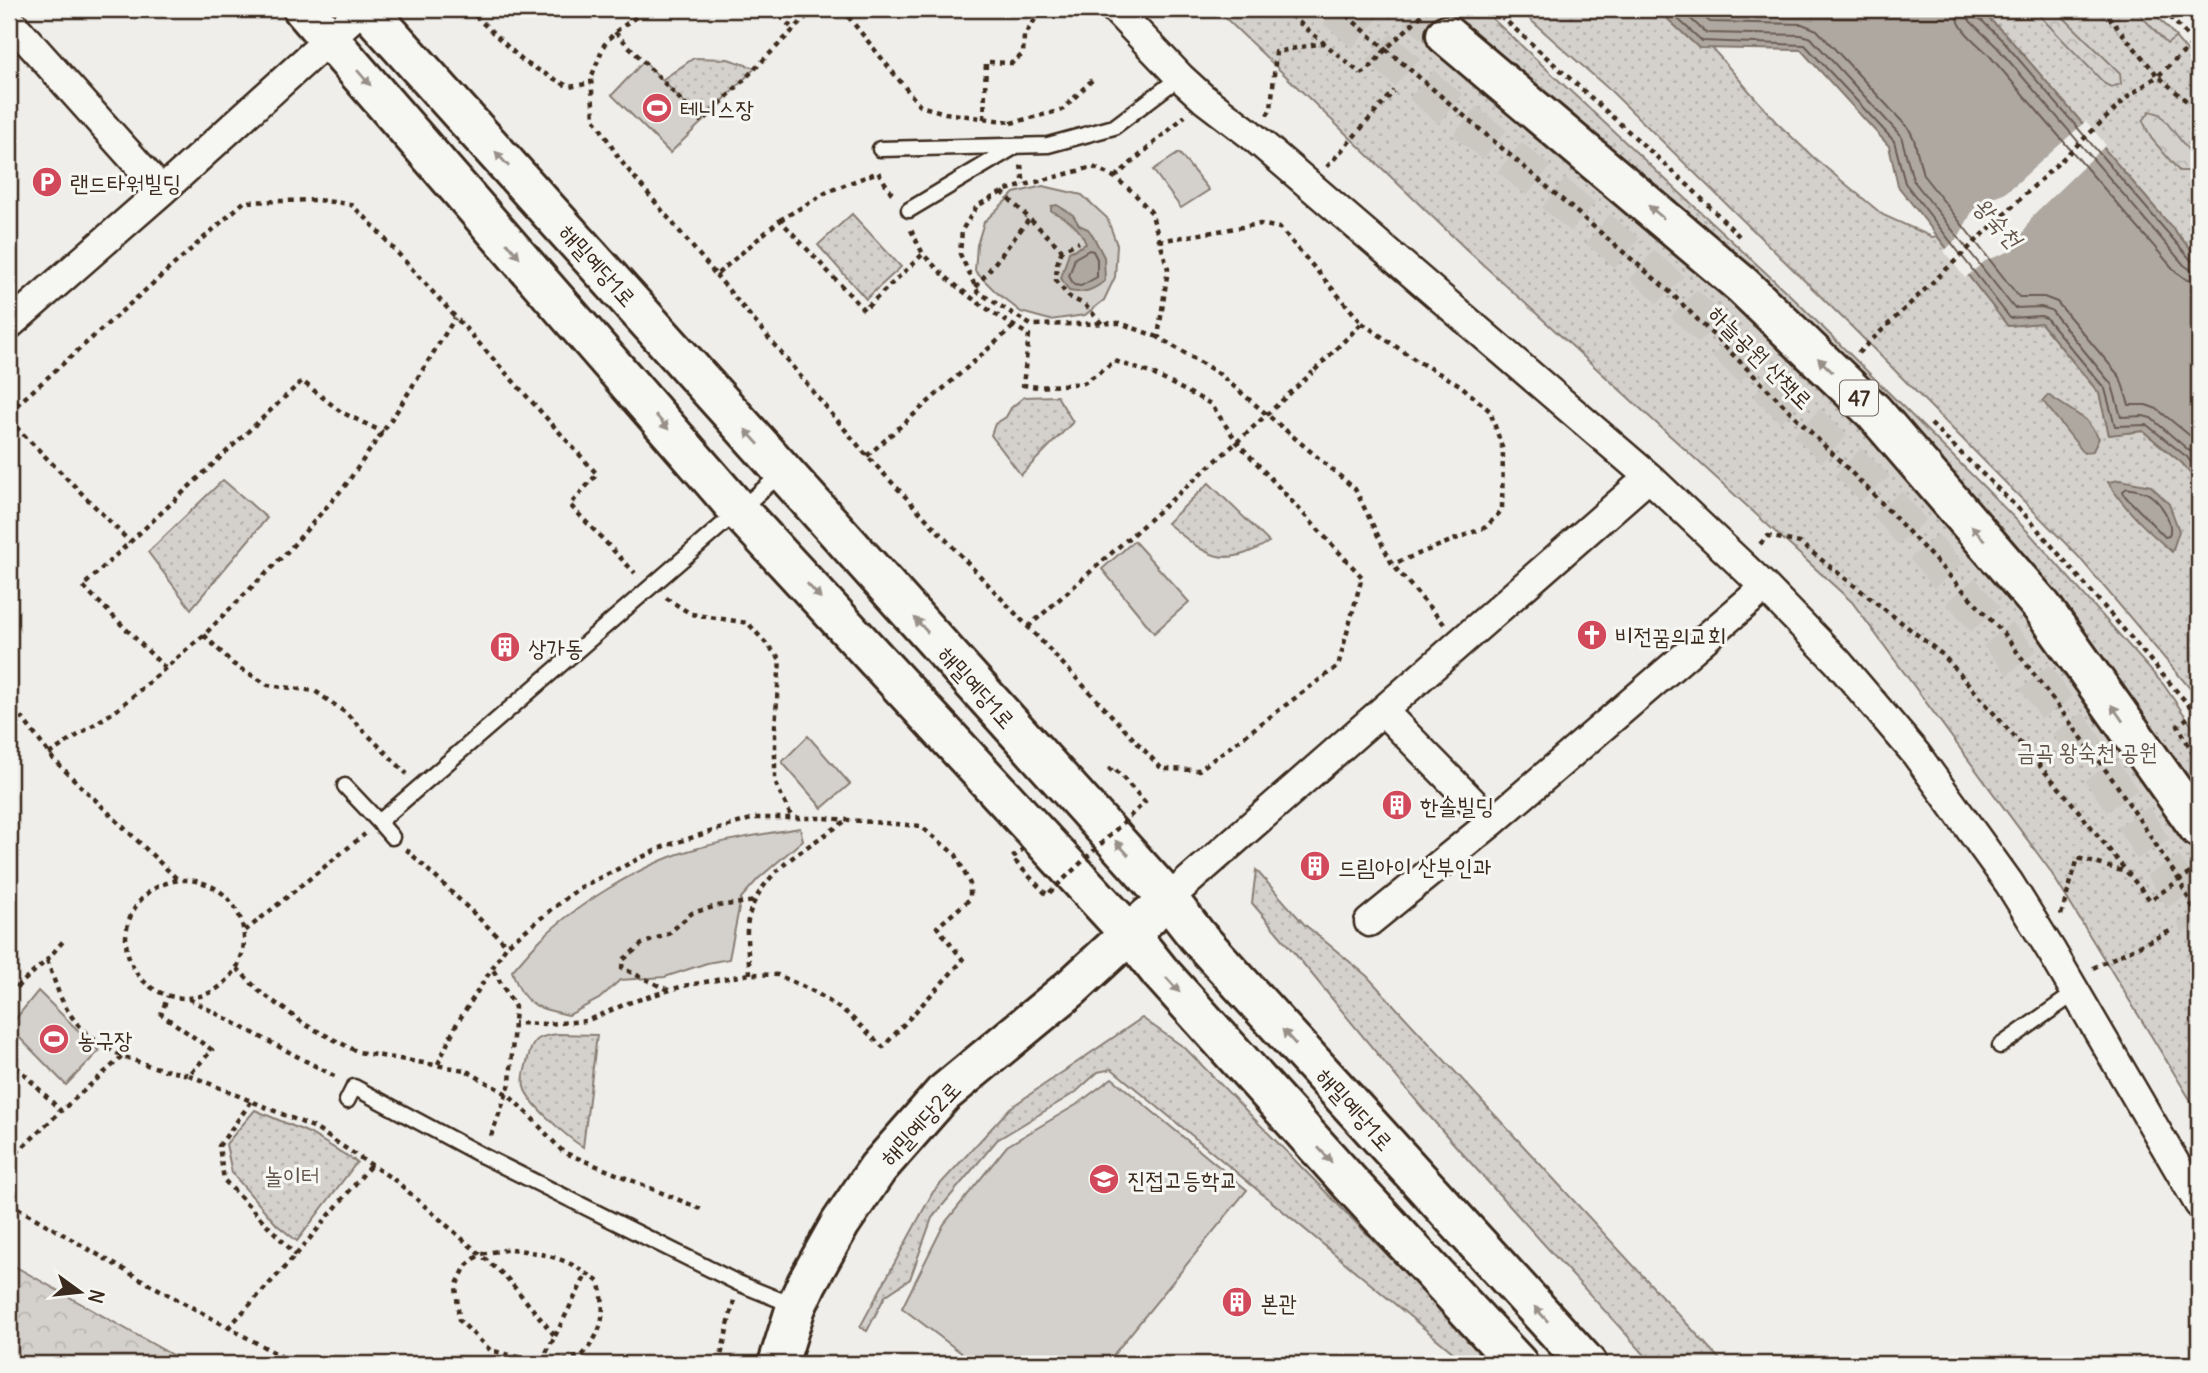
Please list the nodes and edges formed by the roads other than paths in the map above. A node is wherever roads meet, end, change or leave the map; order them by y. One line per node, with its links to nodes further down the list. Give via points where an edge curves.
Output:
1 (303, 9): 6 (main road)
2 (365, 9): 6 (street); 13 (main road, 해밀예당1로, one-way to 2)
3 (1115, 9): 7 (street)
4 (9, 20): 10 (street)
5 (1437, 22): 21 (main road, 47, one-way to 5, via 2042,607 1873,411 1742,285)
6 (330, 38): 10 (street); 15 (main road, one-way to 15)
7 (1180, 77): 8 (lane, via 1114,127 1048,145); 14 (street)
8 (1017, 145): 9 (lane); 11 (lane)
9 (880, 149)
10 (162, 191): 12 (street)
11 (905, 212)
12 (9, 325)
13 (783, 472): 15 (lane); 23 (main road, 해밀예당1로, one-way to 13)
14 (1649, 477): 16 (street); 17 (street)
15 (739, 511): 19 (lane); 25 (main road, one-way to 25)
16 (1765, 587): 20 (street); 26 (street, via 1837,661 1916,754 2008,883)
17 (1383, 711): 20 (street); 23 (street)
18 (345, 786): 19 (lane)
19 (379, 822): 22 (lane)
20 (1492, 822): 24 (street)
21 (2199, 828)
22 (392, 837)
23 (1168, 899): 25 (main road, 해밀예당2로); 33 (main road, 해밀예당1로, one-way to 23)
24 (1369, 922)
25 (1129, 933): 30 (main road, 해밀예당2로, via 1071,988 943,1094 878,1168 847,1212); 32 (main road, one-way to 32)
26 (2071, 987): 27 (lane); 29 (street)
27 (2000, 1046)
28 (347, 1101): 30 (lane, via 355,1087 483,1156 738,1283)
29 (2199, 1204)
30 (796, 1307): 31 (main road, 해밀예당2로)
31 (778, 1364)
32 (1518, 1364)
33 (1587, 1364)

